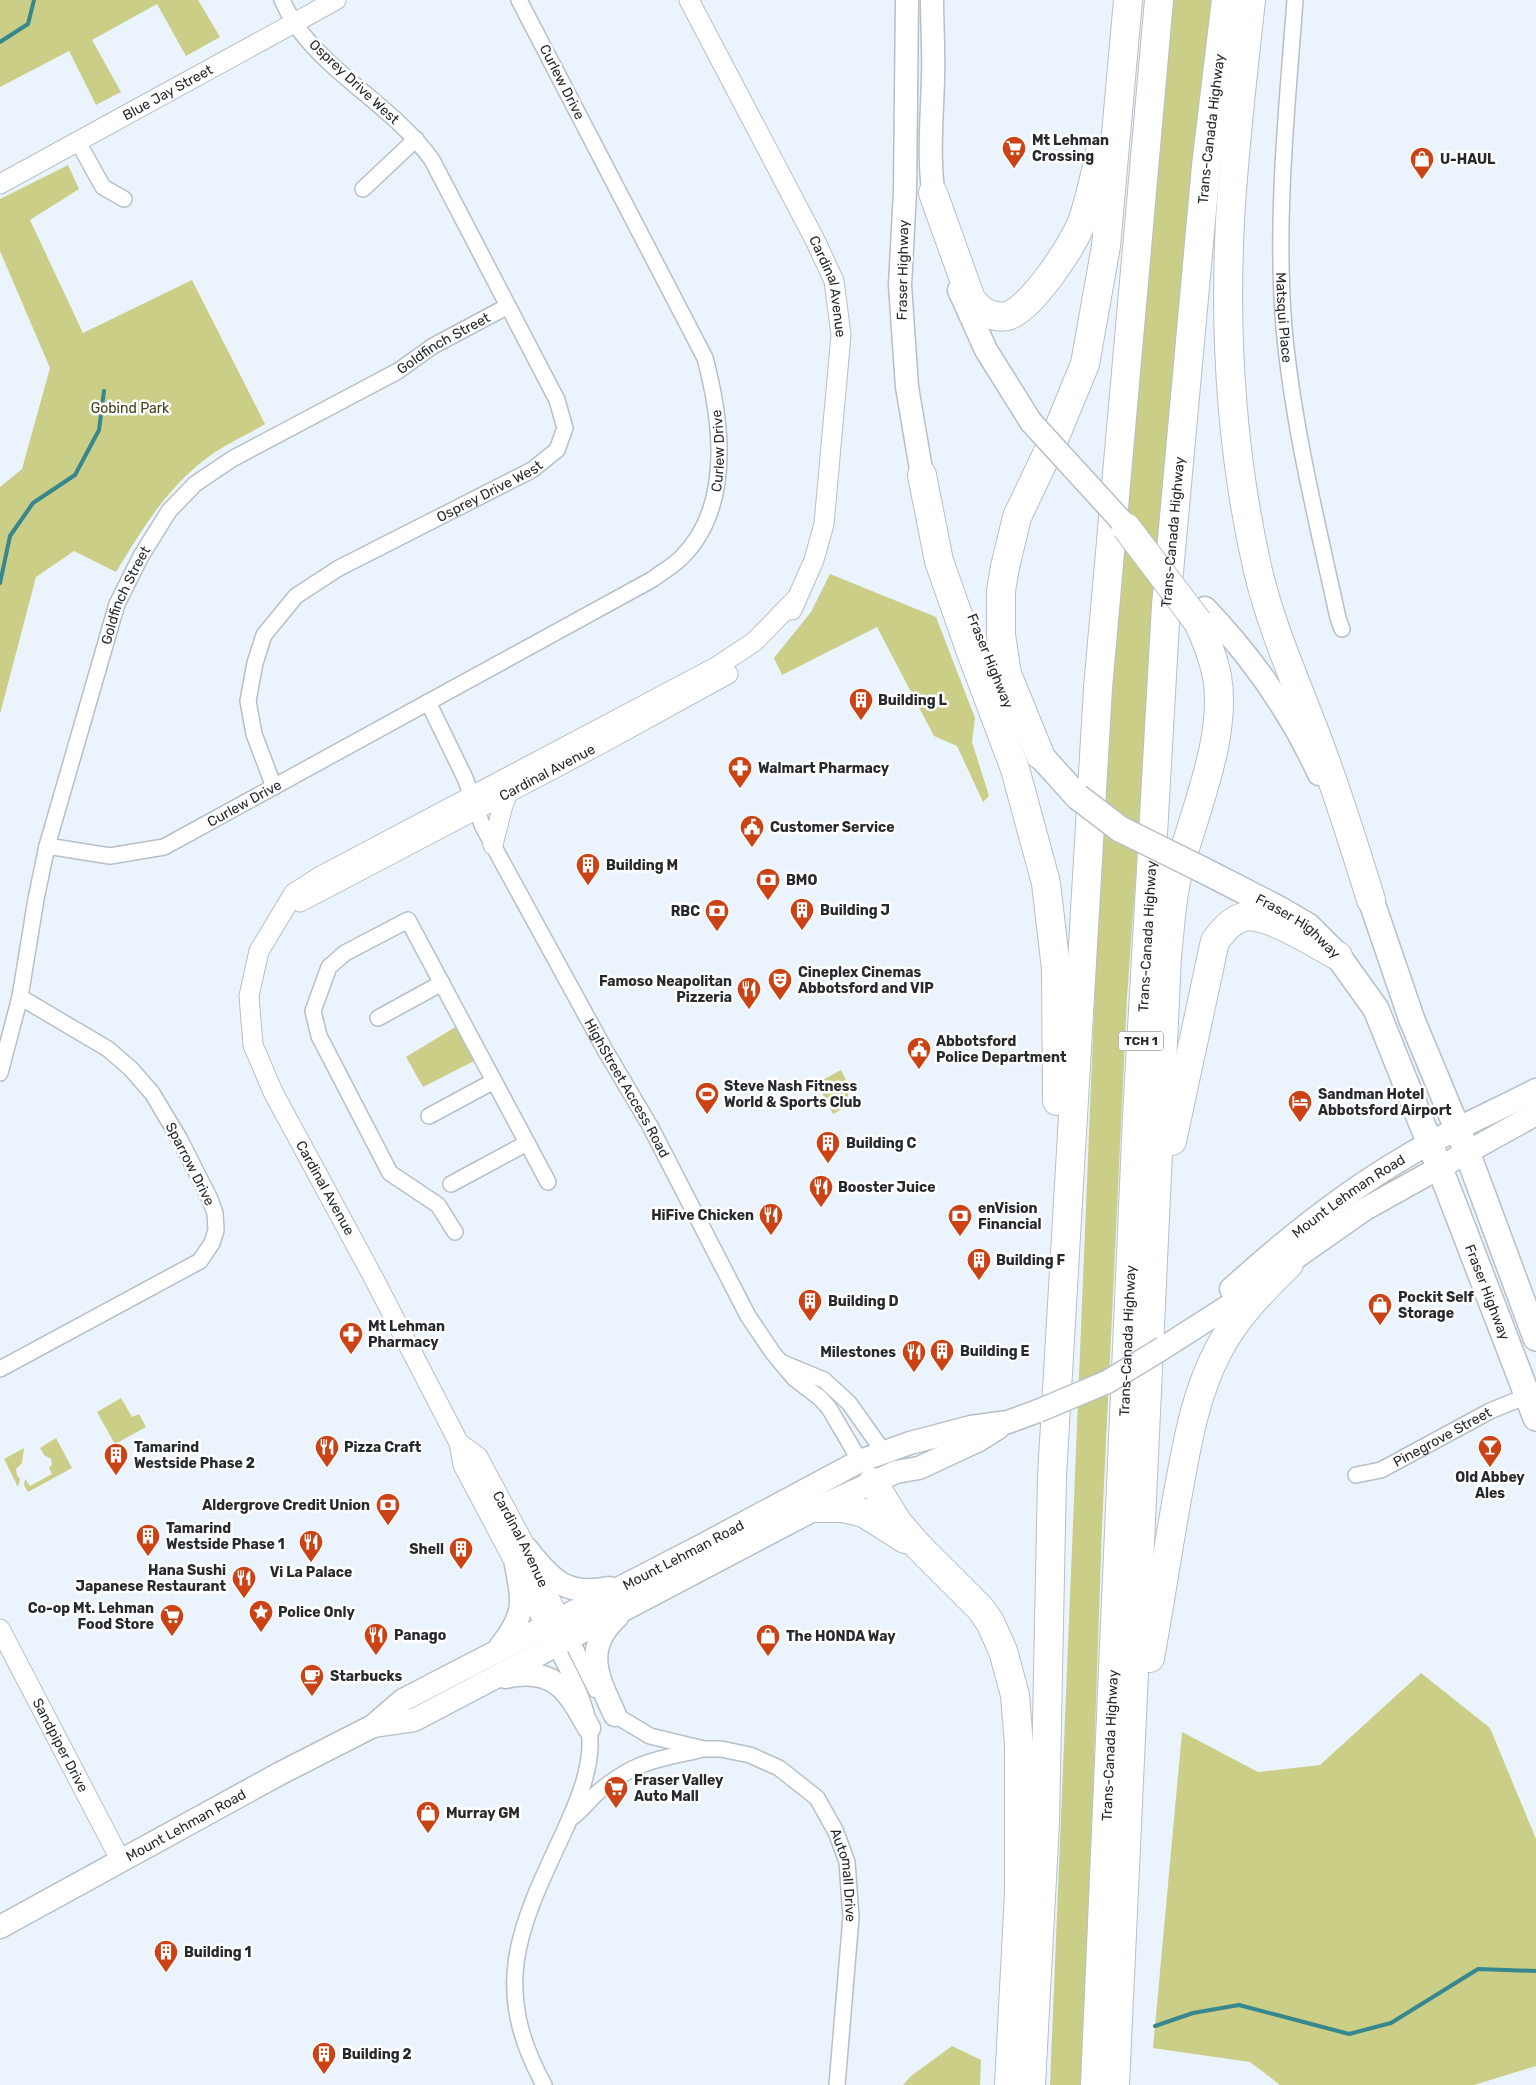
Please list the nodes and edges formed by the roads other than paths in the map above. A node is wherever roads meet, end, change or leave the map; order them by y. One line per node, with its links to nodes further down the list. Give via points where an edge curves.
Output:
1 (282, 0): 12 (street, Osprey Drive West)
2 (336, 0): 12 (street, Blue Jay Street)
3 (519, 0): 25 (street, Curlew Drive, via 705,358 714,391 718,472 713,504 703,528 681,558 653,579)
4 (689, 0): 22 (street, Cardinal Avenue, via 834,281 841,335 824,524 814,560)
5 (907, 0): 20 (main road, Fraser Highway, via 905,190 900,285 907,387)
6 (932, 0): 17 (main road, via 930,134)
7 (1128, 0): 17 (highway, via 1104,134 1081,224 1049,277 1008,316 978,309 971,299); 26 (highway, via 1106,246 1085,364 1017,517 1001,591 1001,635 1007,674)
8 (1159, 0): 61 (highway, via 1098,688)
9 (1226, 0): 83 (highway, Trans-Canada Highway / TCH 1, via 1206,166 1166,604 1137,1116)
10 (1251, 0): 32 (highway, via 1230,221 1232,408 1241,490 1259,574 1277,632 1336,787)
11 (1295, 0): 24 (street, Matsqui Place, via 1282,176 1284,329 1299,440)
12 (294, 23): 13 (street, Osprey Drive West, via 324,58); 14 (street, Blue Jay Street)
13 (416, 139): 16 (street); 19 (street, Osprey Drive West, via 432,160)
14 (78, 142): 15 (street, Blue Jay Street); 18 (street, via 103,187)
15 (0, 184)
16 (363, 190)
17 (933, 193): 21 (main road, bridge, via 944,248 969,317 990,357 1031,422)
18 (124, 199)
19 (508, 306): 27 (street, Osprey Drive West, via 558,400 565,428 557,450 532,470 331,573 296,596 269,628 255,663 248,701 254,734); 31 (street, Goldfinch Street, via 433,346 398,371 232,459 195,484 169,511 117,604)
20 (922, 475): 26 (main road, Fraser Highway, via 1003,699); 61 (highway, via 939,561 1015,769 1046,883 1056,969)
21 (1126, 527): 23 (highway, bridge)
22 (796, 599): 28 (street, Cardinal Avenue, via 783,628 759,652 721,678); 29 (street, Cardinal Avenue, via 754,642 716,667)
23 (1201, 615): 32 (main road, via 1255,666 1286,710 1329,797); 50 (highway, via 1217,677 1219,710 1215,741 1179,872 1172,910)
24 (1342, 628)
25 (428, 702): 27 (street, Curlew Drive); 29 (street)
26 (1040, 755): 33 (main road, Fraser Highway, bridge, via 1078,797 1107,820 1143,842 1278,908 1308,926)
27 (274, 787): 31 (street, Curlew Drive, via 164,847 110,856)
28 (508, 793): 29 (street, Cardinal Avenue); 30 (street)
29 (474, 802): 30 (street, HighStreet Access Road); 64 (street, Cardinal Avenue, via 301,901 276,922 259,951 249,996 253,1044 273,1092 459,1443 462,1465)
30 (493, 845): 54 (street, HighStreet Access Road, via 604,1050 650,1126 748,1316)
31 (47, 846): 35 (street, Goldfinch Street)
32 (1371, 900): 42 (main road, via 1412,1020)
33 (1338, 956): 44 (main road, Fraser Highway, via 1376,1009); 50 (highway, via 1270,920 1245,916 1227,925 1215,941 1173,1133)
34 (442, 983): 36 (street); 38 (street); 49 (street, via 408,920 345,952 329,967 313,1011 319,1036 390,1173 438,1205)
35 (20, 997): 37 (street, Goldfinch Street); 55 (street, Sparrow Drive, via 108,1048 131,1069 152,1094 179,1138 210,1197 216,1230 200,1261)
36 (378, 1018)
37 (0, 1073)
38 (494, 1081): 41 (street); 43 (street)
39 (1536, 1090): 42 (main road, Mount Lehman Road)
40 (1536, 1114): 45 (main road, Mount Lehman Road)
41 (429, 1116)
42 (1458, 1130): 44 (main road, Mount Lehman Road); 45 (main road)
43 (528, 1143): 47 (street); 48 (street)
44 (1430, 1144): 46 (main road, Fraser Highway); 52 (main road, Mount Lehman Road, via 1383,1170 1309,1221)
45 (1467, 1152): 46 (main road, Mount Lehman Road); 53 (main road)
46 (1440, 1168): 51 (main road, Mount Lehman Road, via 1366,1209); 56 (main road, Fraser Highway)
47 (548, 1182)
48 (451, 1184)
49 (455, 1232)
50 (1154, 1246): 75 (highway)
51 (1288, 1264): 52 (main road, Mount Lehman Road, via 1210,1320); 75 (highway, via 1252,1301 1230,1330 1199,1396 1186,1451)
52 (1183, 1334): 57 (main road, Mount Lehman Road, bridge, via 1107,1382)
53 (1536, 1338)
54 (783, 1363): 58 (street, HighStreet Access Road, via 824,1380 849,1403); 59 (street, HighStreet Access Road, via 794,1378 820,1398)
55 (0, 1369)
56 (1531, 1407): 60 (street, Pinegrove Street, via 1490,1411 1381,1470)
57 (1008, 1422): 58 (main road, Mount Lehman Road, via 971,1427); 59 (main road, Mount Lehman Road, via 979,1440 919,1468)
58 (883, 1451): 59 (main road)
59 (876, 1471): 62 (main road, Mount Lehman Road); 63 (highway, via 898,1523); 65 (main road, Mount Lehman Road, via 701,1546)
60 (1356, 1475)
61 (1052, 1476): 82 (highway, via 1045,1822)
62 (817, 1508): 63 (highway, via 843,1508 864,1513); 65 (main road, Mount Lehman Road)
63 (919, 1548): 81 (highway, via 990,1622 1003,1651 1015,1695 1019,1744 1019,1892)
64 (522, 1557): 65 (main road, via 567,1588); 66 (street, Cardinal Avenue); 69 (main road, via 520,1616)
65 (626, 1595): 66 (main road, Mount Lehman Road); 68 (main road, Mount Lehman Road); 71 (main road, via 596,1650 603,1689)
66 (552, 1621): 68 (main road); 69 (main road, Mount Lehman Road)
67 (0, 1629): 77 (street, Sandpiper Drive)
68 (563, 1642): 70 (main road, Mount Lehman Road); 71 (street, Automall Drive); 73 (street, Automall Drive, via 585,1706)
69 (498, 1650): 72 (main road, Mount Lehman Road, via 403,1700)
70 (490, 1681): 72 (main road, Mount Lehman Road, via 414,1720); 73 (main road, via 520,1674 550,1679 564,1688)
71 (615, 1715): 74 (street, Automall Drive, via 650,1736)
72 (373, 1726): 77 (main road, Mount Lehman Road)
73 (589, 1728): 76 (street, Automall Drive, via 587,1767)
74 (704, 1749): 76 (street, Automall Drive, via 656,1759 628,1771 599,1790); 80 (street, Automall Drive, via 750,1755 779,1768 817,1798 836,1832 847,1862 850,1917)
75 (1131, 1765): 84 (highway)
76 (570, 1819): 79 (street, Automall Drive, via 530,1904 516,1953 514,1995 522,2036)
77 (121, 1861): 78 (main road, Mount Lehman Road)
78 (0, 1926)
79 (544, 2085)
80 (837, 2085)
81 (1009, 2085)
82 (1031, 2085)
83 (1095, 2085)
84 (1115, 2085)

